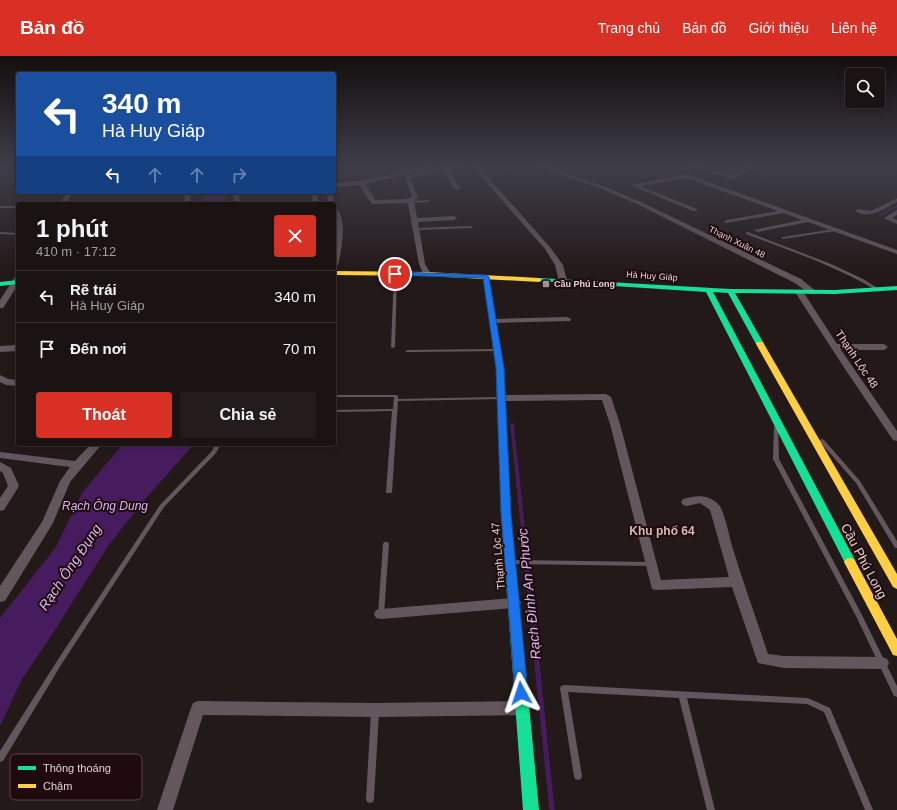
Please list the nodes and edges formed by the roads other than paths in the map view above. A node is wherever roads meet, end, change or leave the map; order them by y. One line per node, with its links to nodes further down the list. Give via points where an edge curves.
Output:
1 (373, 201): 2 (street)
2 (403, 201)
3 (410, 201): 17 (street)
4 (506, 201): 36 (street, via 548,248 559,266)
5 (635, 201): 45 (street, Thạnh Xuân 48, via 798,281)
6 (673, 201): 11 (street)
7 (754, 201): 13 (street)
8 (895, 201): 12 (street, via 872,213)
9 (0, 207): 10 (lane)
10 (16, 207)
11 (695, 210)
12 (858, 211)
13 (783, 212): 18 (street); 19 (street)
14 (897, 212): 20 (street, via 887,218)
15 (336, 214): 28 (street, via 341,228)
16 (454, 218): 17 (street)
17 (416, 220): 22 (street)
18 (807, 220): 23 (street); 24 (street)
19 (727, 222)
20 (897, 222)
21 (471, 227): 22 (lane)
22 (417, 229): 34 (street, via 422,264)
23 (756, 230)
24 (834, 230): 29 (lane); 31 (street)
25 (0, 233): 27 (lane)
26 (746, 233): 41 (lane, via 831,264)
27 (16, 234)
28 (337, 235): 30 (street)
29 (783, 238)
30 (336, 245)
31 (897, 252)
32 (336, 272): 33 (main road, Hà Huy Giáp)
33 (395, 274): 34 (main road, Hà Huy Giáp); 49 (lane)
34 (427, 274): 35 (main road, Hà Huy Giáp)
35 (486, 277): 36 (main road, Hà Huy Giáp); 48 (main road, Thạnh Lộc 47)
36 (563, 280): 42 (main road, Hà Huy Giáp)
37 (16, 281): 39 (main road)
38 (16, 282): 46 (street)
39 (0, 284)
40 (897, 288): 41 (main road, Hà Huy Giáp)
41 (876, 289): 45 (main road, Hà Huy Giáp)
42 (709, 290): 43 (main road, Hà Huy Giáp); 63 (main road, Cầu Phú Long)
43 (730, 291): 44 (main road, Hà Huy Giáp); 64 (main road, Cầu Phú Long)
44 (799, 292): 45 (main road, Hà Huy Giáp); 50 (street, Thạnh Lộc 48)
45 (813, 292)
46 (0, 306)
47 (567, 319): 48 (street)
48 (494, 321): 54 (main road, Thạnh Lộc 47)
49 (393, 347)
50 (835, 347): 51 (street); 65 (street, Thạnh Lộc 48)
51 (884, 347)
52 (16, 348): 53 (street)
53 (0, 349)
54 (497, 350): 55 (lane); 59 (main road, Thạnh Lộc 47)
55 (407, 351)
56 (0, 378): 57 (street, via 6,382)
57 (16, 383)
58 (336, 396): 60 (lane, via 396,396)
59 (501, 398): 60 (lane); 76 (main road, Thạnh Lộc 47); 77 (street, via 606,397)
60 (396, 400): 61 (lane)
61 (395, 410): 62 (lane); 71 (lane)
62 (336, 411)
63 (776, 418): 83 (main road, Cầu Phú Long); 84 (lane, via 776,459)
64 (802, 419): 75 (lane, via 858,482); 79 (main road, Cầu Phú Long)
65 (897, 438)
66 (95, 446): 69 (street)
67 (217, 446): 89 (lane, via 162,506)
68 (0, 455): 69 (street)
69 (77, 465): 80 (street, via 65,481 47,523)
70 (0, 466): 73 (street, via 7,471 14,486)
71 (390, 492)
72 (687, 502): 78 (street, via 702,499 715,508)
73 (0, 507)
74 (386, 544): 82 (lane)
75 (897, 546)
76 (510, 562): 77 (lane); 81 (main road, Thạnh Lộc 47)
77 (651, 564): 78 (street, via 656,585)
78 (737, 582): 84 (street, via 763,659 784,662)
79 (897, 584)
80 (0, 597)
81 (514, 603): 82 (street); 87 (main road, Thạnh Lộc 47)
82 (381, 614)
83 (897, 651)
84 (882, 663): 86 (lane)
85 (682, 694): 90 (lane, via 564,688); 94 (lane); 95 (lane, via 807,702 827,710)
86 (897, 694)
87 (523, 708): 88 (street); 93 (main road, Thạnh Lộc 47)
88 (375, 710): 91 (lane); 92 (street, via 198,708)
89 (0, 758)
90 (578, 776)
91 (370, 799)
92 (165, 810)
93 (531, 810)
94 (711, 810)
95 (869, 810)

